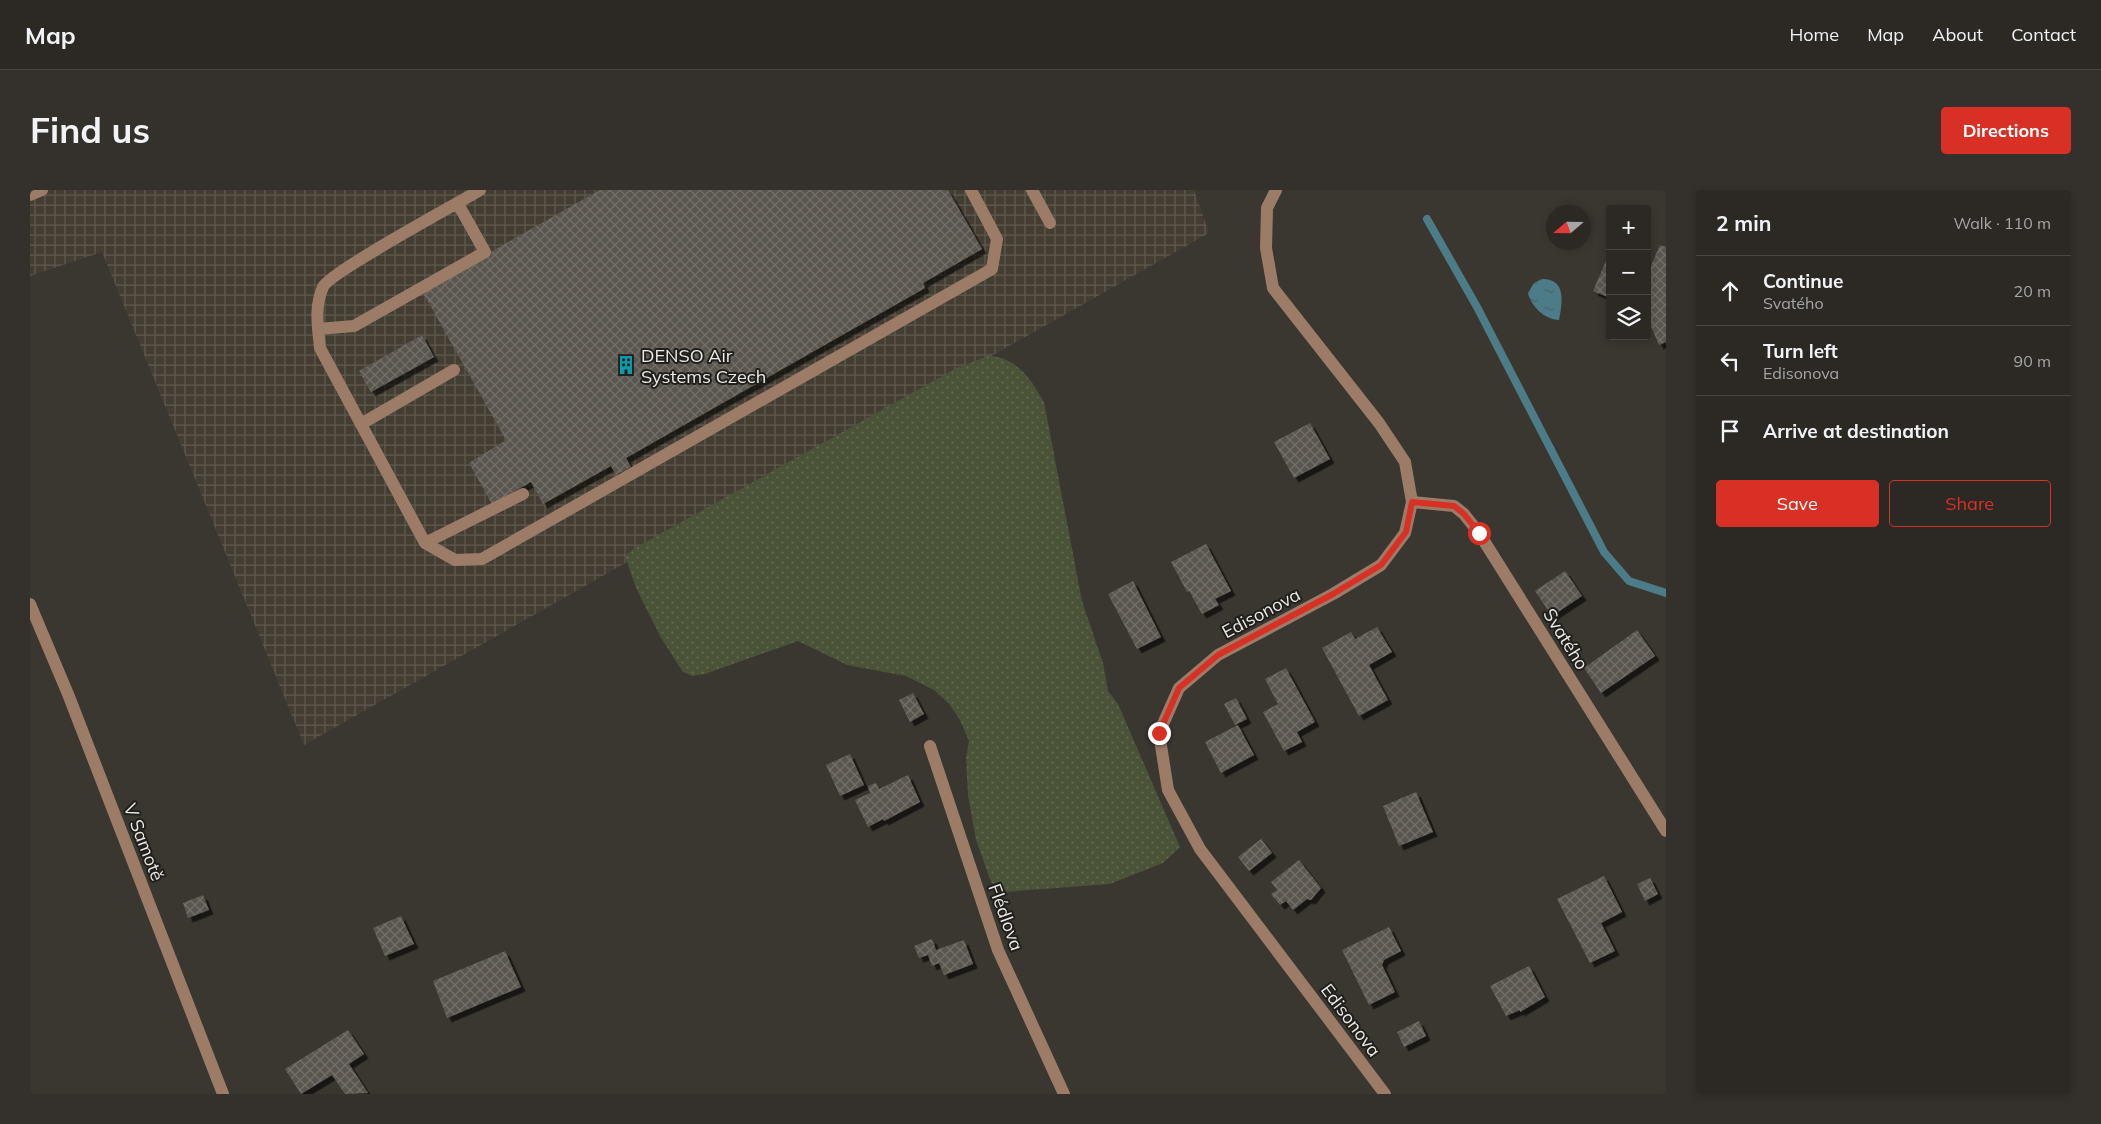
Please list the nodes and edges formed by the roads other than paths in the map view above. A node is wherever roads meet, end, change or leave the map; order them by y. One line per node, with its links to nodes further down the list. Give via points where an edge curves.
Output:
1 (42, 190): 6 (street)
2 (480, 190): 7 (street)
3 (971, 190): 14 (street, via 998,239 992,268 482,559 455,560)
4 (1032, 190): 8 (street)
5 (1276, 190): 13 (street, Edisonova, via 1267,208 1266,248 1273,288 1379,423 1405,462)
6 (30, 195)
7 (458, 204): 9 (street, via 349,266 324,285 316,312); 9 (street, via 485,252 354,326)
8 (1050, 223)
9 (318, 329): 11 (street, via 320,348)
10 (454, 370): 11 (street)
11 (361, 424): 14 (street)
12 (523, 494): 14 (street)
13 (1412, 502): 17 (street, Svatého, via 1454,506 1479,533); 20 (street, Edisonova, via 1406,532 1381,565 1218,655 1179,688 1159,733 1168,790 1200,849)
14 (425, 543)
15 (30, 604): 18 (street, V Samotě)
16 (930, 746): 19 (street, Flédlova, via 998,950)
17 (1666, 831)
18 (223, 1094)
19 (1064, 1094)
20 (1385, 1094)

